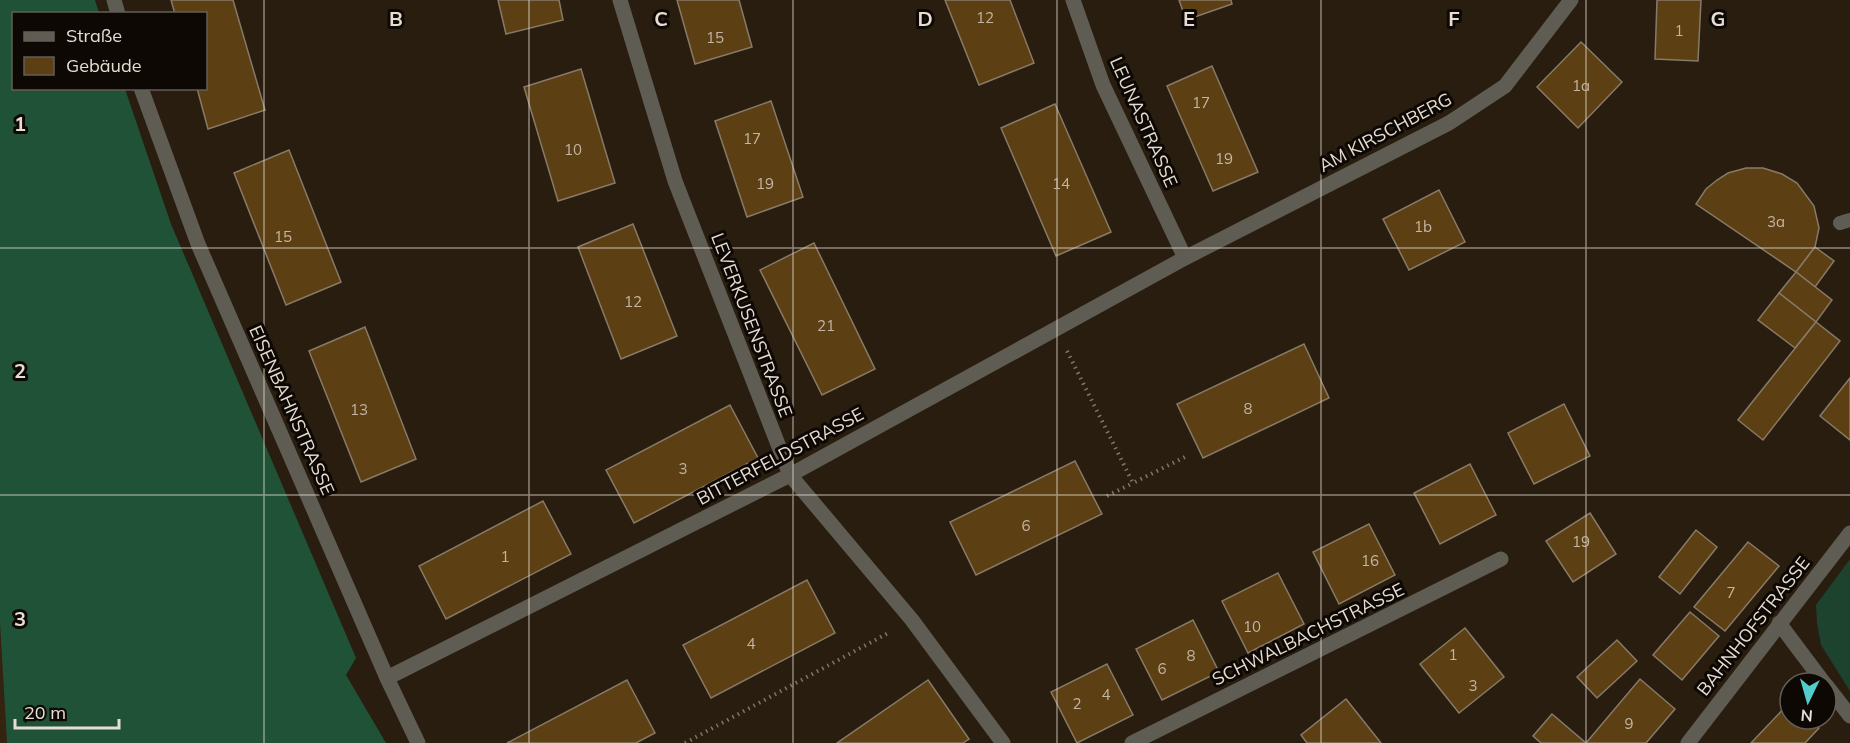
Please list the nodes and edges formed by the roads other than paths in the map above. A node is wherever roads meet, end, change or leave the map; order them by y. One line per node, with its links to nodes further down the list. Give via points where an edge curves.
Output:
1 (620, 0): 6 (street, LEVERKUSENSTRASSE, via 675,181)
2 (1073, 0): 5 (street, LEUNASTRASSE, via 1103,85)
3 (1571, 0): 5 (street, AM KIRSCHBERG, via 1505,86 1449,123)
4 (142, 90): 11 (street, EISENBAHNSTRASSE, via 198,244)
5 (1185, 258): 6 (street, BITTERFELDSTRASSE)
6 (790, 475): 11 (street, BITTERFELDSTRASSE); 15 (street, LEVERKUSENSTRASSE, via 912,620)
7 (1850, 533): 9 (street, BAHNHOFSTRASSE)
8 (1501, 560): 16 (street, SCHWALBACHSTRASSE)
9 (1779, 623): 10 (street); 17 (street, BAHNHOFSTRASSE)
10 (1815, 671)
11 (387, 678): 14 (street, EISENBAHNSTRASSE)
12 (1838, 701): 13 (street)
13 (1850, 716)
14 (418, 743)
15 (1003, 743)
16 (1132, 743)
17 (1688, 743)

